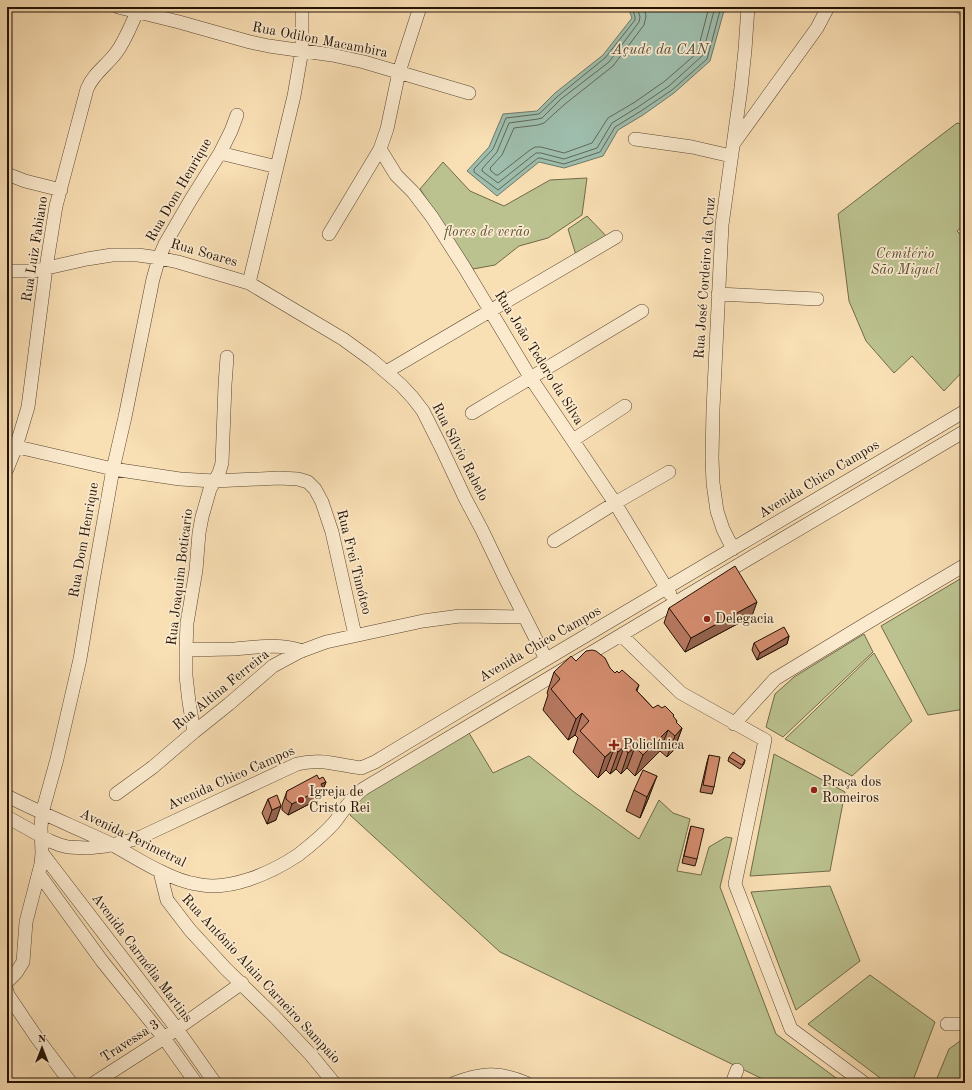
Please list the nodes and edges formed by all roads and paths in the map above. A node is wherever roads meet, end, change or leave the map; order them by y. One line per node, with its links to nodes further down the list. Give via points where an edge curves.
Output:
1 (118, 7): 8 (street, Rua Odilon Macambira)
2 (302, 7): 9 (street)
3 (420, 7): 10 (street)
4 (748, 7): 15 (street, Rua José Cordeiro da Cruz)
5 (828, 7): 15 (street)
6 (961, 7): 7 (street)
7 (965, 10)
8 (137, 12): 9 (street, Rua Odilon Macambira, via 211,30 236,39); 19 (street, Rua Luiz Fabiano, via 117,52 90,82)
9 (302, 50): 10 (street, Rua Odilon Macambira, via 338,56); 17 (street, via 287,132)
10 (399, 72): 11 (street, Rua Odilon Macambira); 14 (street)
11 (470, 93)
12 (237, 115): 16 (street, Rua Dom Henrique)
13 (635, 139): 15 (street)
14 (380, 149): 20 (street); 28 (street, Rua João Tedoro da Silva, via 396,175 432,217)
15 (732, 150): 26 (street, Rua José Cordeiro da Cruz, via 722,225)
16 (220, 153): 17 (street); 22 (street, Rua Dom Henrique)
17 (277, 167): 25 (street)
18 (7, 174): 19 (street)
19 (61, 190): 23 (street, Rua Luiz Fabiano)
20 (329, 234)
21 (616, 237): 28 (street)
22 (159, 258): 23 (street, Rua Soares, via 112,255); 25 (street, Rua Soares); 41 (street, Rua Dom Henrique)
23 (46, 268): 24 (street, Rua Soares, via 34,271); 38 (street, Rua Luiz Fabiano, via 28,407)
24 (7, 271)
25 (249, 283): 31 (street, Rua Sílvio Rabelo, via 343,339)
26 (718, 294): 27 (street); 47 (street, Rua José Cordeiro da Cruz, via 713,483 719,517)
27 (817, 299)
28 (490, 311): 31 (street); 32 (street, Rua João Tedoro da Silva)
29 (642, 311): 32 (street)
30 (227, 357): 44 (street, Rua Joaquim Boticario, via 222,462)
31 (386, 372): 51 (street, Rua Sílvio Rabelo, via 423,412)
32 (530, 377): 35 (street); 37 (street, Rua João Tedoro da Silva)
33 (625, 406): 37 (street)
34 (965, 411): 39 (street, Avenida Chico Campos)
35 (472, 413)
36 (965, 431): 42 (street)
37 (573, 440): 45 (street, Rua João Tedoro da Silva)
38 (12, 446): 40 (street, Rua Luiz Fabiano); 41 (street, Rua Frei Timóteo)
39 (892, 454): 42 (street); 47 (street, Avenida Chico Campos)
40 (7, 469)
41 (113, 469): 44 (street, Rua Frei Timóteo, via 180,479); 63 (street, Rua Dom Henrique, via 80,659)
42 (901, 469): 50 (street)
43 (669, 472): 45 (street)
44 (214, 481): 52 (street, Rua Frei Timóteo, via 298,479 308,482 315,489 332,532); 54 (street, Rua Joaquim Boticario, via 200,525)
45 (614, 504): 46 (street); 49 (street, Rua João Tedoro da Silva)
46 (554, 541)
47 (732, 549): 49 (street, Avenida Chico Campos)
48 (965, 565): 59 (street, via 775,679)
49 (666, 588): 50 (street, Rua João Tedoro da Silva); 56 (street, Avenida Chico Campos)
50 (676, 602): 53 (street)
51 (524, 617): 52 (street, Rua Altina Ferreira, via 460,616); 56 (street, Rua Sílvio Rabelo)
52 (355, 635): 55 (street, Rua Altina Ferreira)
53 (621, 635): 58 (street); 59 (street, via 681,693)
54 (186, 649): 55 (street, via 277,646); 60 (street, Rua Joaquim Boticario, via 186,676)
55 (302, 651): 60 (street, Rua Altina Ferreira, via 273,666)
56 (546, 659): 57 (street, Avenida Chico Campos)
57 (468, 705): 58 (street); 66 (street, Avenida Chico Campos, via 366,766 360,768 318,761 297,764 143,836)
58 (477, 721): 68 (street, Avenida Perimetral, via 354,795 317,840 254,878 210,886 180,880)
59 (734, 724): 86 (street, via 765,740 735,884 791,1029)
60 (194, 732): 61 (street, Rua Altina Ferreira)
61 (116, 794)
62 (7, 796): 63 (street, Avenida Perimetral)
63 (42, 813): 65 (street, Rua Dom Henrique); 66 (street, Avenida Perimetral)
64 (7, 817): 65 (street, Avenida Chico Campos)
65 (41, 836): 66 (street, Avenida Chico Campos, via 68,847); 67 (street, Rua Dom Henrique)
66 (113, 845): 68 (street, Avenida Perimetral)
67 (42, 853): 69 (street, Rua Dom Henrique); 75 (street, Avenida Carmélia Martins)
68 (160, 872): 71 (street, Rua Antônio Alain Carneiro Sampaio, via 167,900 198,939)
69 (39, 874): 70 (street, Rua Dom Henrique, via 26,922 23,962); 76 (street, via 102,962)
70 (7, 982)
71 (242, 984): 75 (street, Travessa 3); 82 (street, Rua Antônio Alain Carneiro Sampaio)
72 (7, 991): 78 (street, via 37,1038)
73 (947, 1024): 74 (street)
74 (965, 1024)
75 (177, 1029): 76 (street, Travessa 3); 81 (street, Avenida Carmélia Martins)
76 (164, 1038): 79 (street, Travessa 3); 80 (street)
77 (738, 1070): 85 (street)
78 (71, 1083)
79 (94, 1083)
80 (196, 1083)
81 (215, 1083)
82 (334, 1083)
83 (454, 1083): 84 (street, via 491,1074)
84 (526, 1083)
85 (732, 1083)
86 (864, 1083)

